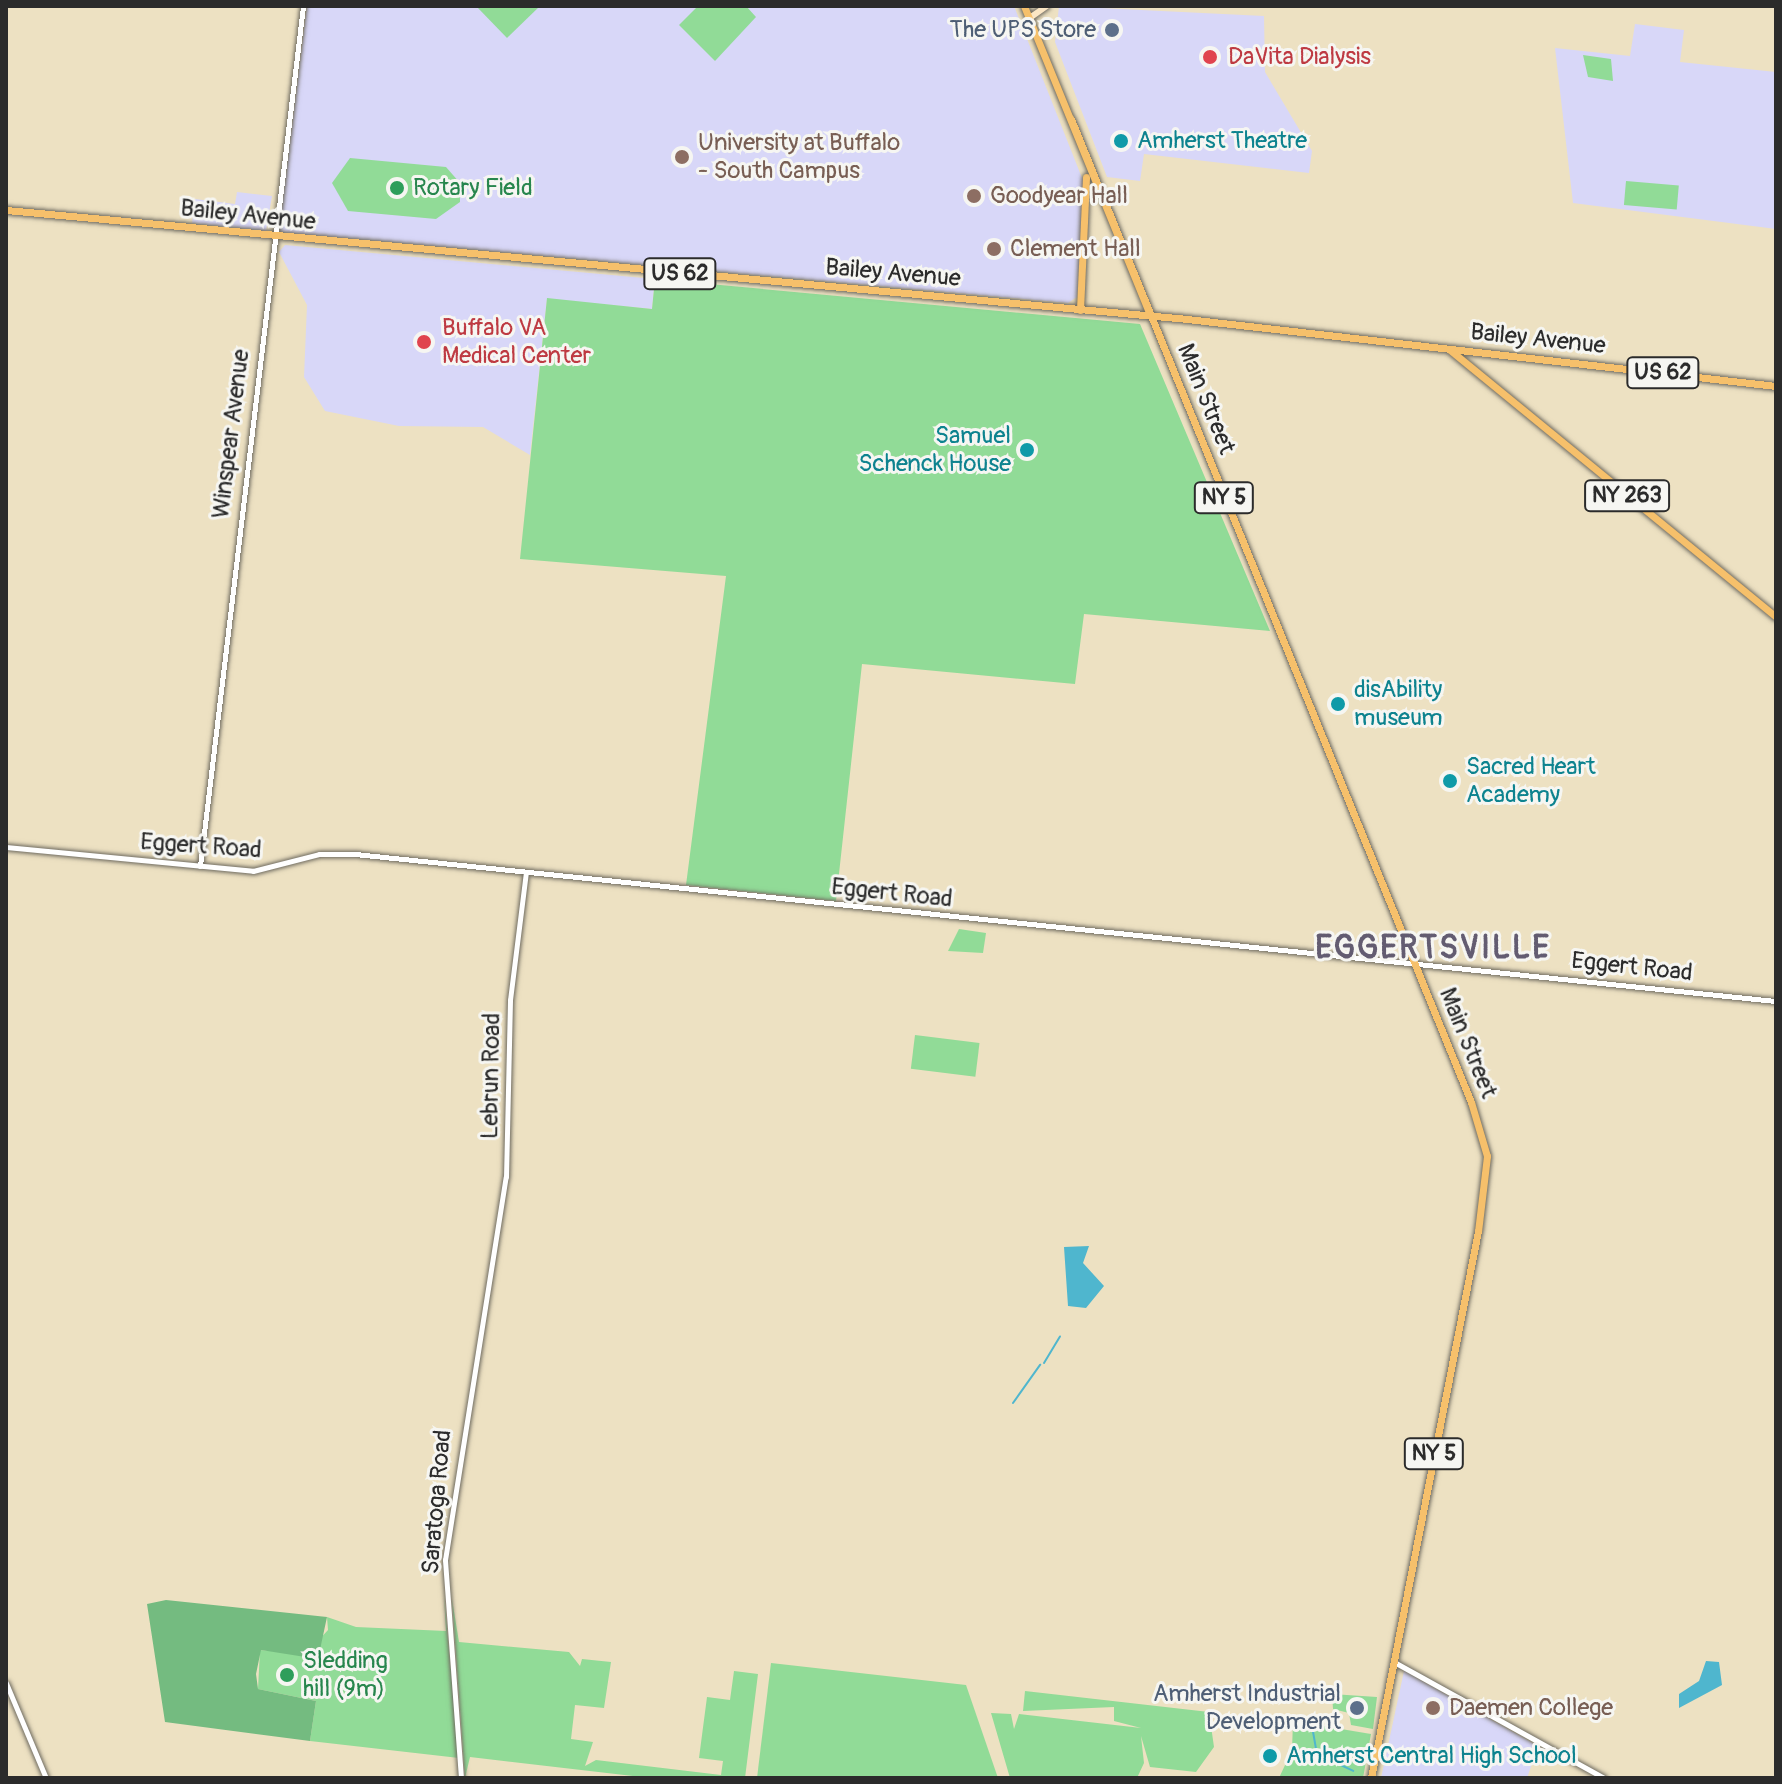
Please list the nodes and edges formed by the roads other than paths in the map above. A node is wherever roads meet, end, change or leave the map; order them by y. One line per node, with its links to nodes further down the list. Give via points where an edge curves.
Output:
1 (303, 6): 8 (street, Winspear Avenue)
2 (1024, 6): 4 (main road, Main Street / NY 5)
3 (1047, 6): 4 (main road)
4 (1031, 17): 5 (main road, Main Street / NY 5)
5 (1071, 119): 6 (main road, Main Street / NY 5); 10 (main road, Main Street / NY 5)
6 (1085, 167): 9 (main road); 10 (main road, Main Street / NY 5)
7 (6, 210): 8 (main road, Bailey Avenue / US 62)
8 (272, 238): 9 (main road, Bailey Avenue / US 62); 17 (street, Winspear Avenue)
9 (1080, 310): 10 (main road, Bailey Avenue / US 62)
10 (1150, 316): 11 (main road, Bailey Avenue / US 62); 19 (main road, Main Street / NY 5)
11 (1450, 350): 12 (main road, Bailey Avenue / US 62); 13 (main road, NY 263)
12 (1481, 353): 13 (main road, via 1474,359); 14 (main road, Bailey Avenue / US 62)
13 (1478, 374): 15 (main road, NY 263)
14 (1776, 386)
15 (1776, 617)
16 (6, 847): 17 (street, Eggert Road)
17 (200, 866): 18 (street, Eggert Road, via 265,870 334,852)
18 (526, 872): 19 (street, Eggert Road); 21 (street, Lebrun Road, via 510,1000 506,1177)
19 (1415, 964): 20 (street, Eggert Road); 22 (main road, Main Street / NY 5, via 1471,1102 1488,1181)
20 (1776, 1001)
21 (487, 1279): 25 (street, Saratoga Road, via 445,1560)
22 (1394, 1662): 26 (main road, Main Street / NY 5); 27 (street)
23 (6, 1683): 24 (street)
24 (46, 1778)
25 (461, 1778)
26 (1371, 1778)
27 (1604, 1778)

